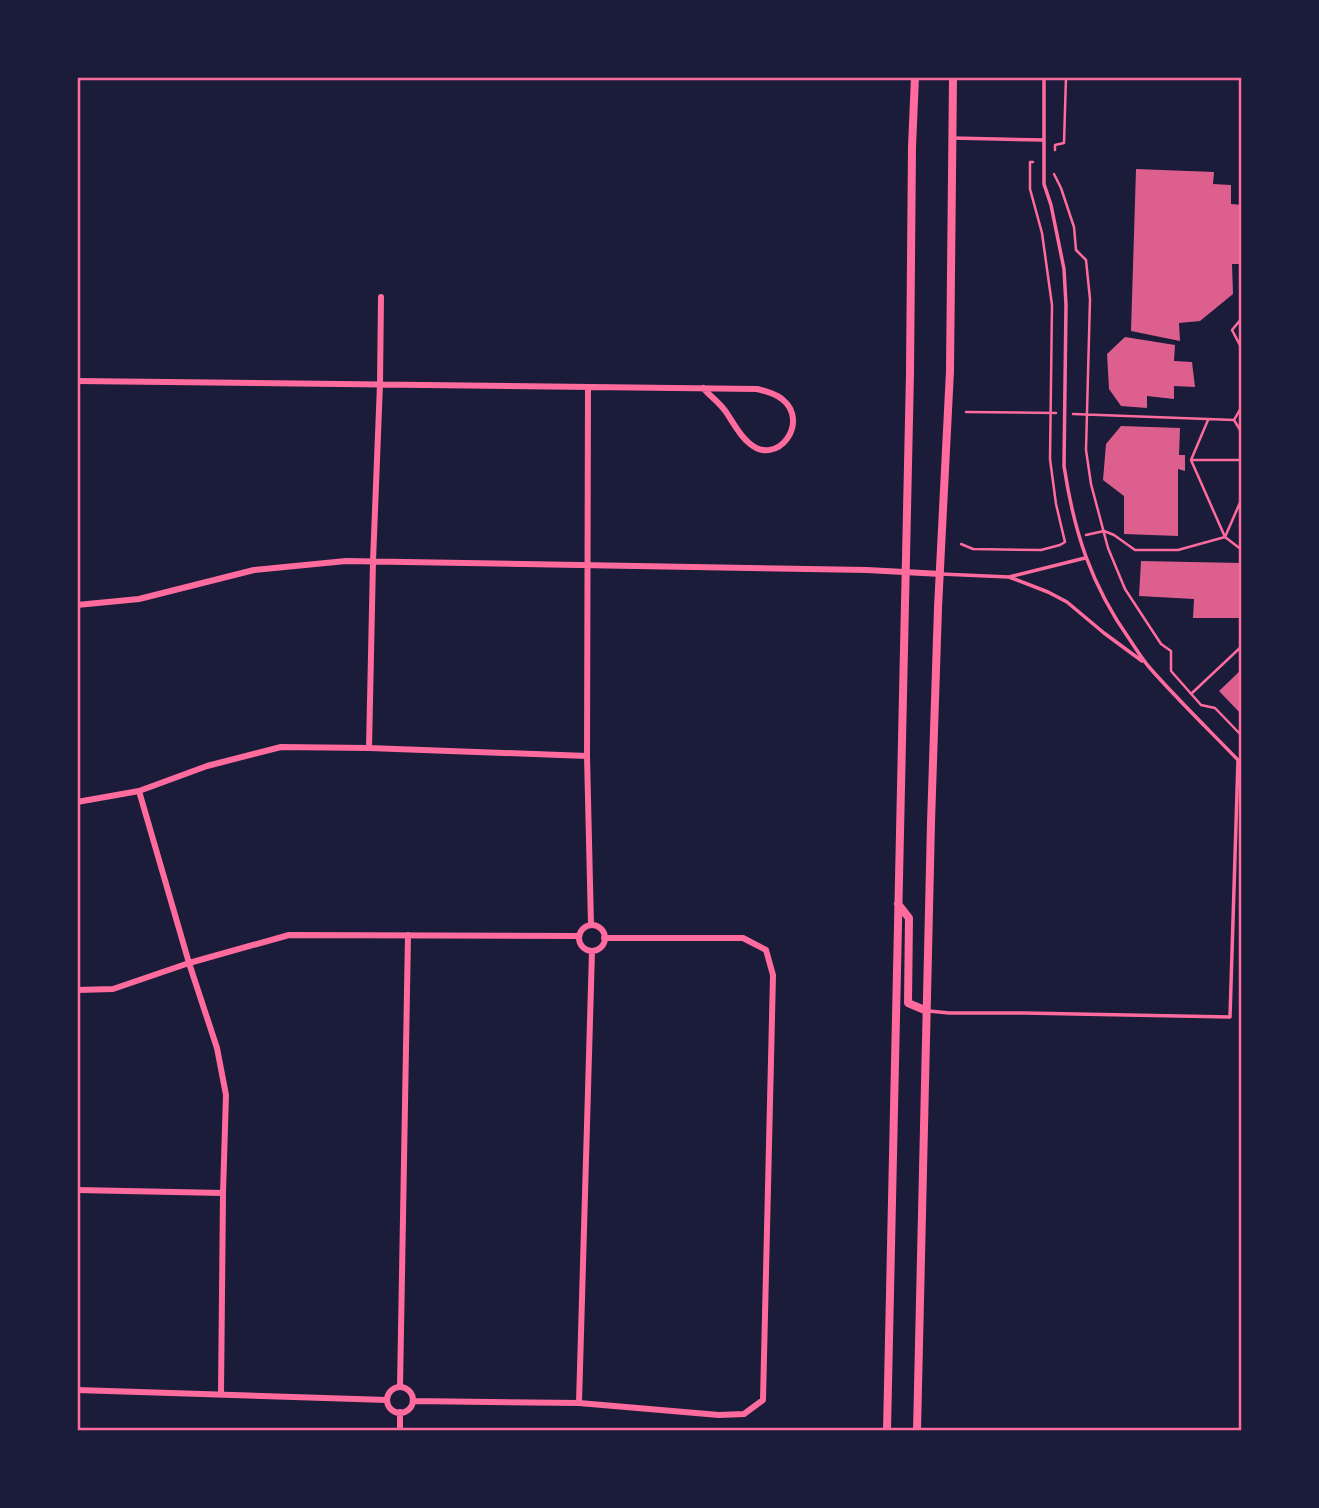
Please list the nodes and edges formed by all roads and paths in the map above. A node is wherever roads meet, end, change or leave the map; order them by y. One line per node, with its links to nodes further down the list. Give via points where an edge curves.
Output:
1 (915, 77): 36 (street)
2 (953, 77): 5 (street)
3 (1044, 77): 6 (lane)
4 (1066, 77): 7 (path, via 1064,143 1055,145 1054,162)
5 (951, 138): 6 (lane); 37 (street, via 950,371)
6 (1044, 140): 7 (lane)
7 (1043, 162): 18 (path, via 1030,162 1030,189 1047,258 1052,305); 19 (lane, via 1064,269)
8 (1054, 174): 20 (path, via 1074,227 1076,250 1086,260)
9 (381, 297): 13 (street)
10 (1242, 318): 11 (path, via 1232,330)
11 (1242, 349)
12 (77, 381): 13 (street)
13 (380, 384): 14 (street); 34 (street)
14 (588, 387): 15 (street); 35 (street)
15 (703, 388): 15 (street, via 757,389 784,400 792,414 793,428 787,440 776,449 762,450 749,444)
16 (1242, 406): 22 (path)
17 (966, 412): 18 (path)
18 (1050, 413): 19 (path); 30 (path, via 1050,459)
19 (1064, 414): 20 (path); 28 (lane, via 1064,466)
20 (1088, 415): 21 (path); 27 (path, via 1086,450)
21 (1208, 420): 22 (path); 24 (path)
22 (1234, 420): 23 (path)
23 (1242, 433)
24 (1191, 460): 25 (path); 29 (path)
25 (1242, 460)
26 (1242, 498): 29 (path)
27 (1104, 531): 28 (path); 29 (path, via 1135,550 1178,551); 42 (path, via 1125,589 1161,644 1171,651 1171,671)
28 (1079, 537): 30 (path); 33 (lane)
29 (1225, 537): 32 (path)
30 (1065, 542): 31 (path, via 1041,550 973,549)
31 (961, 544)
32 (1242, 550)
33 (1085, 558): 38 (lane); 41 (lane, via 1113,615)
34 (373, 561): 35 (street); 39 (street, via 254,570 139,599); 44 (street)
35 (588, 566): 36 (street); 45 (street)
36 (906, 572): 37 (street); 51 (street)
37 (941, 574): 38 (lane); 59 (street)
38 (1009, 577): 41 (lane, via 1067,602)
39 (77, 605)
40 (1242, 646): 42 (path)
41 (1147, 665): 46 (lane)
42 (1192, 694): 43 (path)
43 (1242, 736)
44 (369, 748): 45 (street); 47 (street, via 282,747 207,765)
45 (587, 756): 52 (street)
46 (1240, 762): 49 (lane)
47 (139, 791): 48 (street); 57 (street)
48 (77, 803)
49 (1235, 838): 50 (lane); 59 (lane, via 1230,1017)
50 (1242, 838)
51 (898, 904): 59 (street, via 909,918 908,1003); 70 (street)
52 (591, 925): 54 (street); 55 (street, via 602,930)
53 (408, 935): 54 (street); 57 (street, via 289,935); 62 (street)
54 (579, 936): 56 (street, via 581,945)
55 (604, 938): 56 (street, via 602,946); 67 (street, via 743,938 766,950 773,975 763,1401 744,1414 719,1415)
56 (592, 951): 67 (street)
57 (189, 963): 58 (street, via 113,989); 61 (street, via 217,1048 226,1095)
58 (77, 990)
59 (927, 1011): 71 (street)
60 (77, 1190): 61 (street)
61 (223, 1193): 64 (street)
62 (400, 1387): 65 (street, via 392,1389); 66 (street, via 411,1393)
63 (77, 1390): 64 (street)
64 (221, 1394): 65 (street)
65 (387, 1400): 68 (street)
66 (413, 1401): 67 (street); 68 (street)
67 (579, 1403)
68 (400, 1412): 69 (street)
69 (400, 1431)
70 (887, 1431)
71 (917, 1431)

